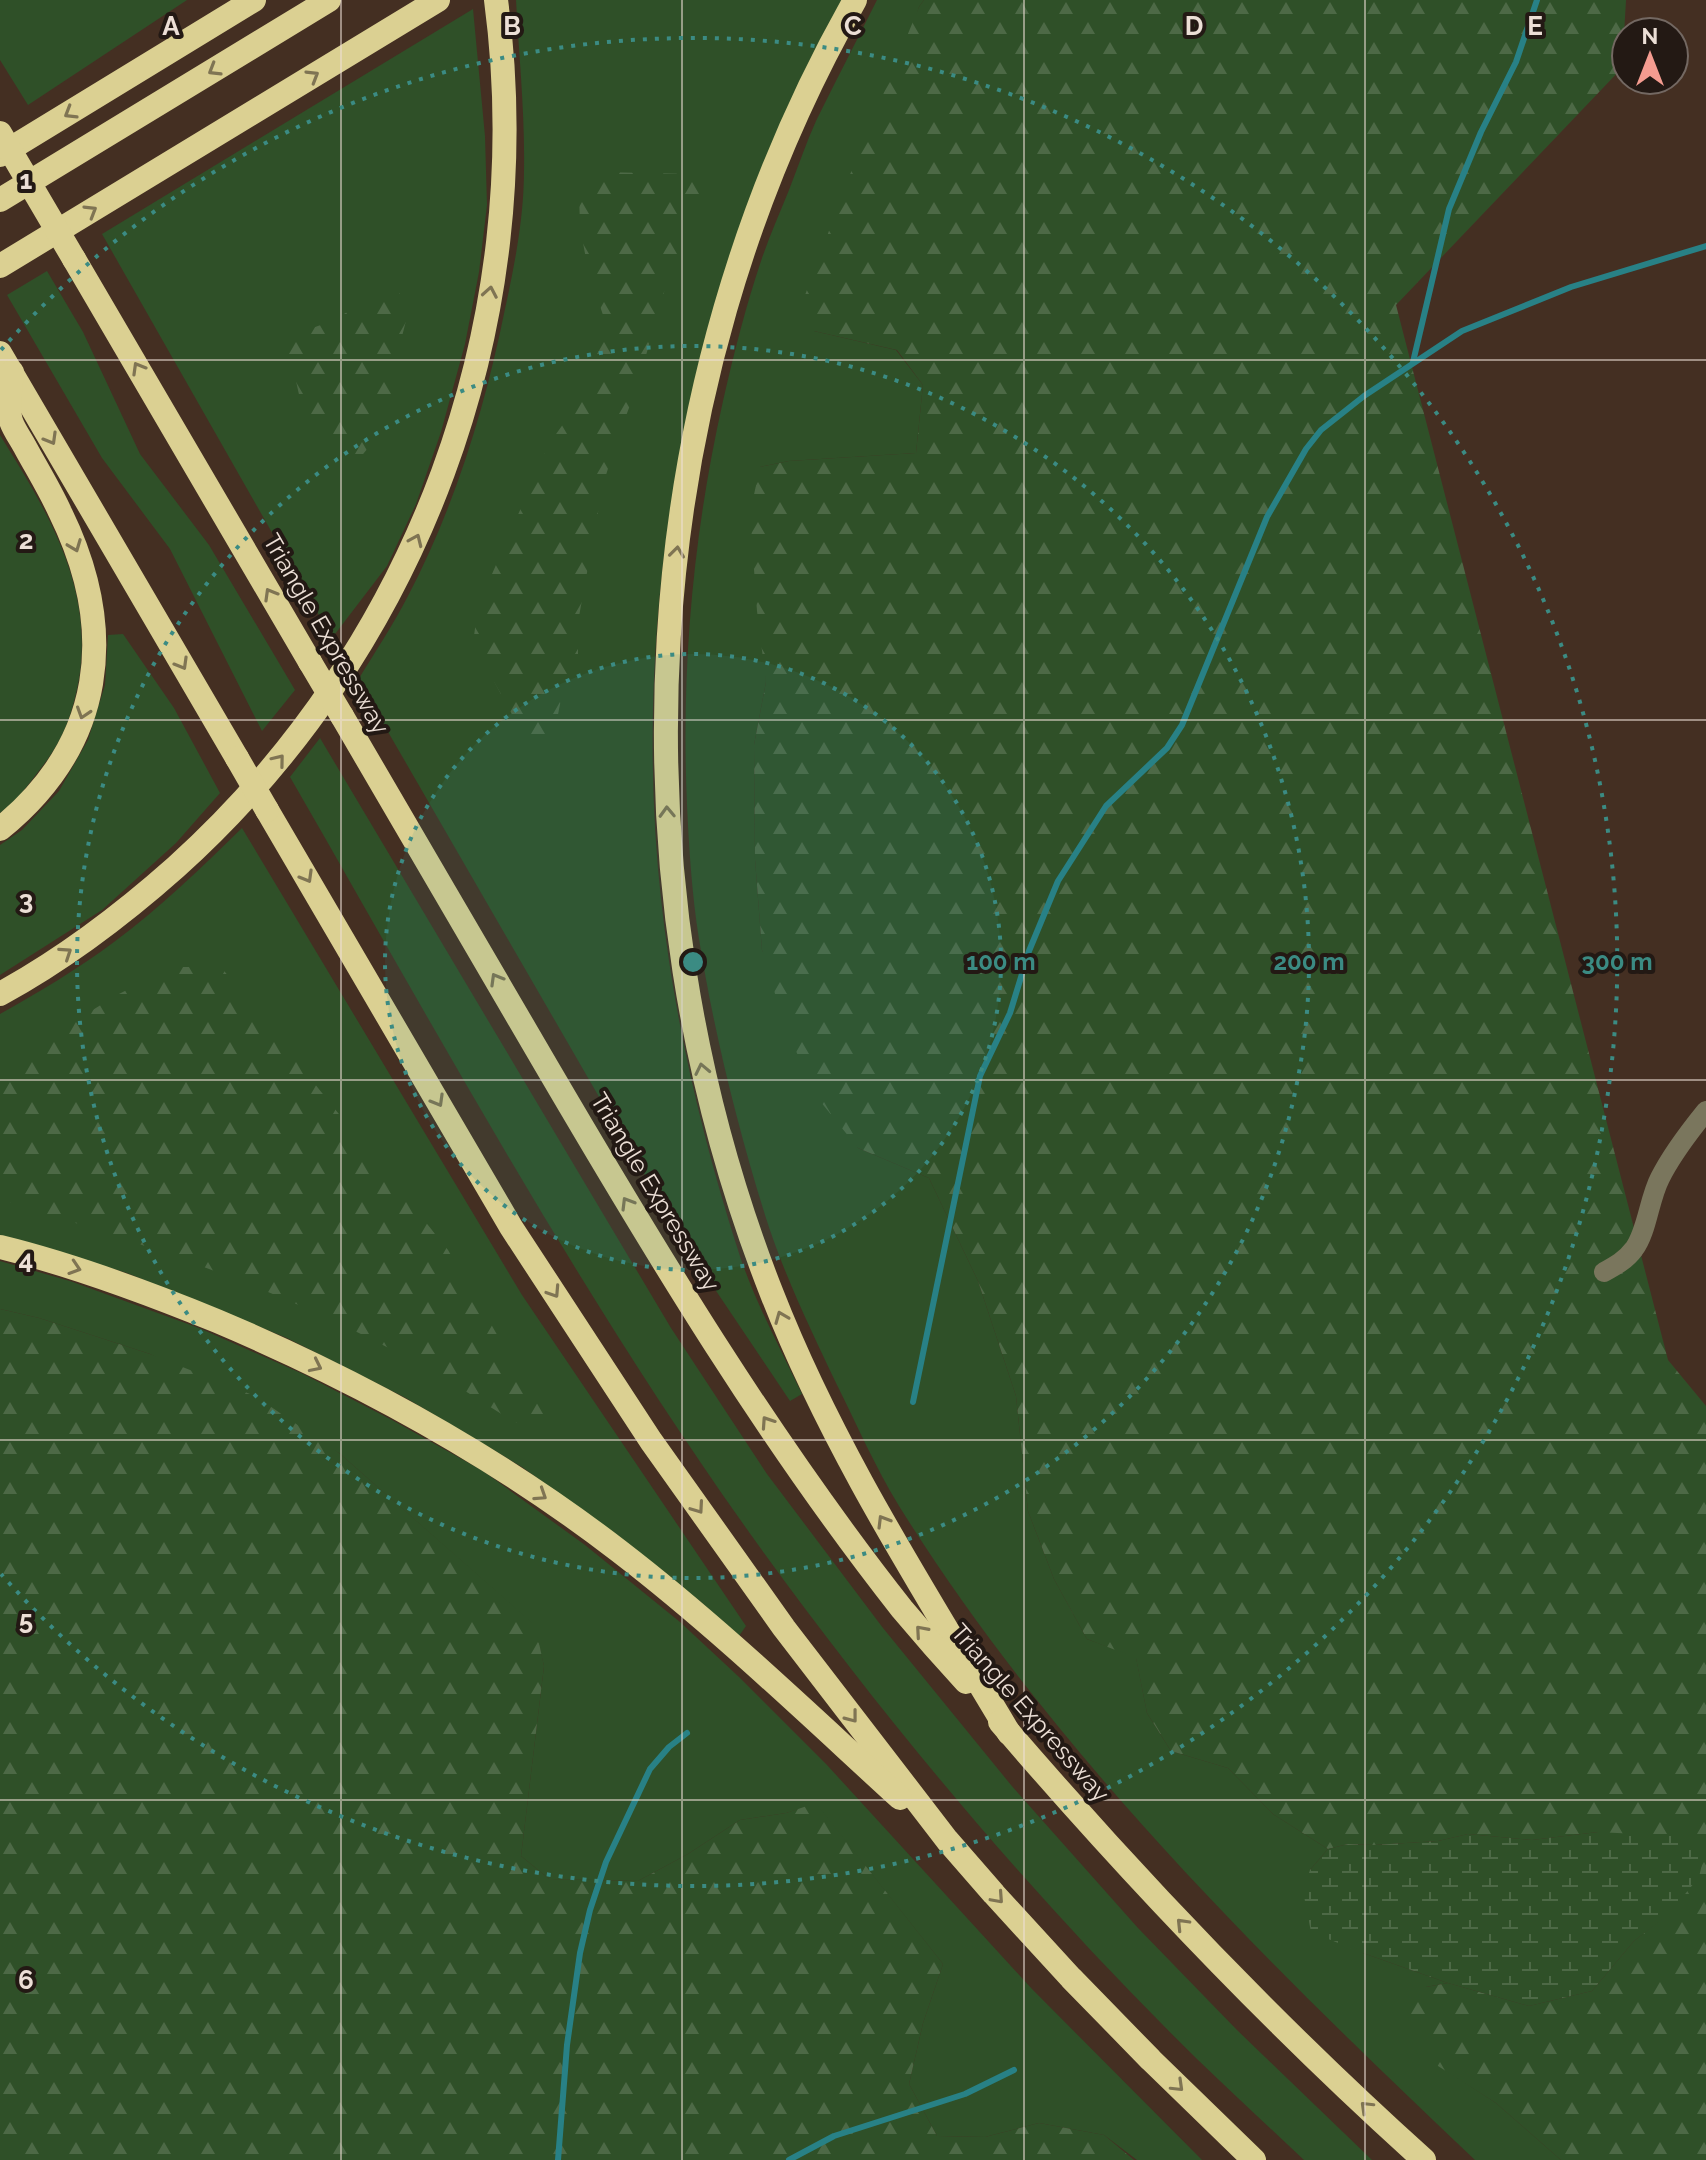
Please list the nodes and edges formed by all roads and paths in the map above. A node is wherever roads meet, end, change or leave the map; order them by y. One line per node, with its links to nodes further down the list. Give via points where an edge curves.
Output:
1 (225, 0): 7 (highway, via 156,45)
2 (254, 0): 7 (highway)
3 (329, 0): 10 (highway, one-way to 10)
4 (438, 0): 11 (highway, one-way to 4)
5 (855, 0): 18 (highway, one-way to 5, via 837,1440 772,1294 705,1086 672,877 667,658 681,516 700,413 760,208 801,108)
6 (496, 2): 14 (highway, one-way to 6, via 114,919 240,806 347,666 406,562 451,452 492,281 504,163)
7 (136, 72): 9 (highway, one-way to 9)
8 (0, 133): 18 (highway, Triangle Expressway, one-way to 8, bridge, via 904,1611 740,1382 622,1194)
9 (0, 155)
10 (0, 200)
11 (0, 266)
12 (6, 362): 13 (highway, one-way to 13, via 10,418 85,571 95,652 88,699 69,749 39,793); 19 (highway, one-way to 19, bridge, via 511,1227 651,1441 784,1628)
13 (0, 829)
14 (0, 994)
15 (1706, 1111): 17 (lane, via 1658,1181 1635,1248)
16 (0, 1247): 19 (highway, one-way to 19, via 129,1287 250,1335 373,1395 497,1466 559,1506 676,1596)
17 (1604, 1272)
18 (1009, 1733): 21 (highway, Triangle Expressway, one-way to 18, via 1234,1978)
19 (947, 1840): 20 (highway, one-way to 20, via 1071,1978)
20 (1254, 2160)
21 (1424, 2160)

